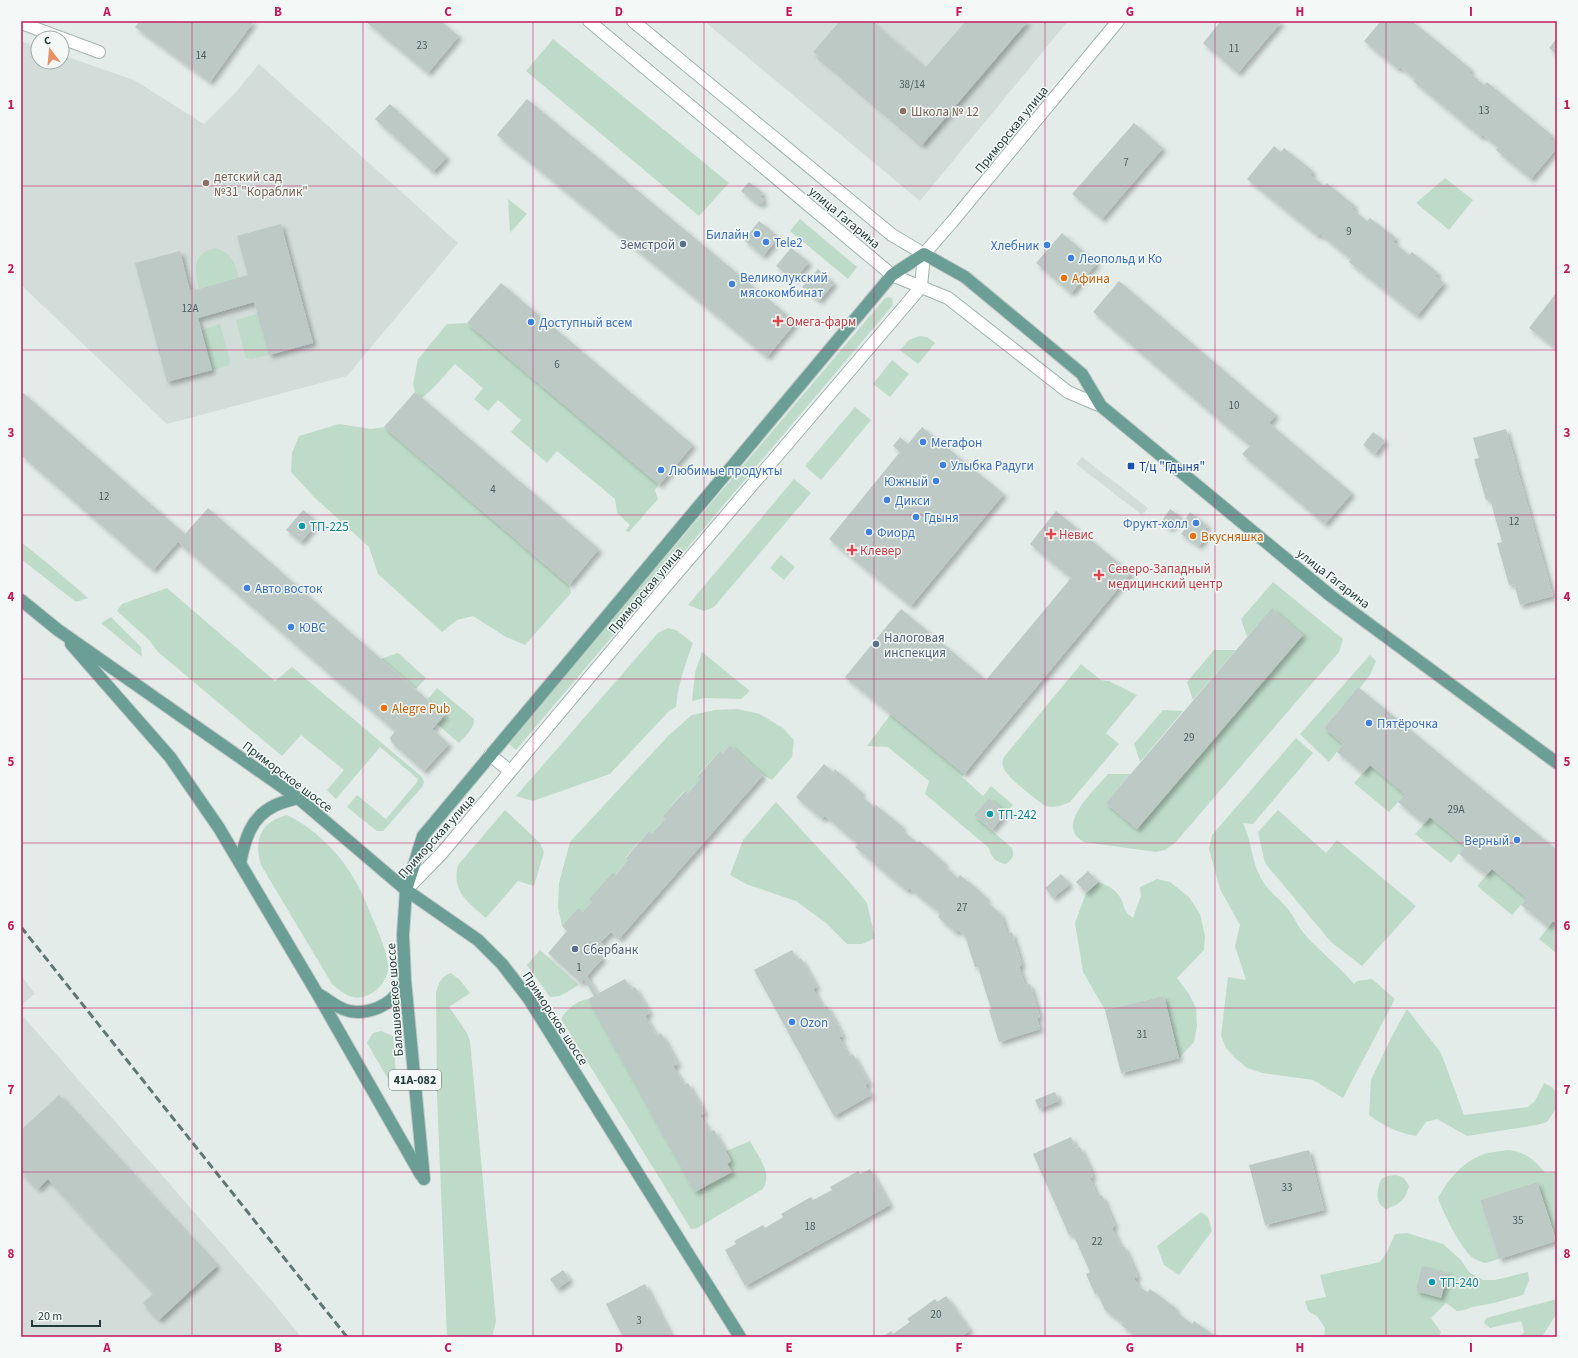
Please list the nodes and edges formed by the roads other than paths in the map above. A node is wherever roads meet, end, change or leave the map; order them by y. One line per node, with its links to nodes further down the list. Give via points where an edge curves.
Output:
1 (589, 21): 7 (main road, улица Гагарина)
2 (632, 21): 6 (main road, улица Гагарина, via 892,235)
3 (1118, 21): 6 (main road, Приморская улица)
4 (21, 22): 5 (main road)
5 (99, 52)
6 (924, 254): 7 (main road, Приморская улица); 8 (main road); 9 (main road, улица Гагарина, via 965,277 1082,374)
7 (892, 275): 8 (main road, улица Гагарина); 12 (main road, Приморская улица)
8 (921, 287): 9 (main road, улица Гагарина, via 948,298 1068,392); 14 (main road, Приморская улица)
9 (1101, 406): 13 (main road, улица Гагарина, via 1331,596)
10 (21, 600): 11 (main road, Приморское шоссе)
11 (58, 630): 15 (main road, Приморское шоссе); 16 (main road, Приморское шоссе, via 170,757)
12 (490, 755): 14 (main road); 17 (main road, Приморская улица, via 423,836)
13 (1557, 763)
14 (510, 772): 17 (main road, Приморская улица, via 442,853)
15 (298, 798): 16 (main road, via 275,805 261,814 245,839); 17 (main road, Приморское шоссе)
16 (240, 862): 19 (main road, Приморское шоссе)
17 (406, 890): 18 (main road, Балашовское шоссе, via 403,935); 21 (main road, Приморское шоссе, via 478,940 522,989)
18 (405, 980): 19 (main road, via 392,1000 368,1012 342,1009); 20 (main road, Балашовское шоссе / 41А-082)
19 (318, 993): 20 (main road, Приморское шоссе)
20 (424, 1179)
21 (740, 1337)

